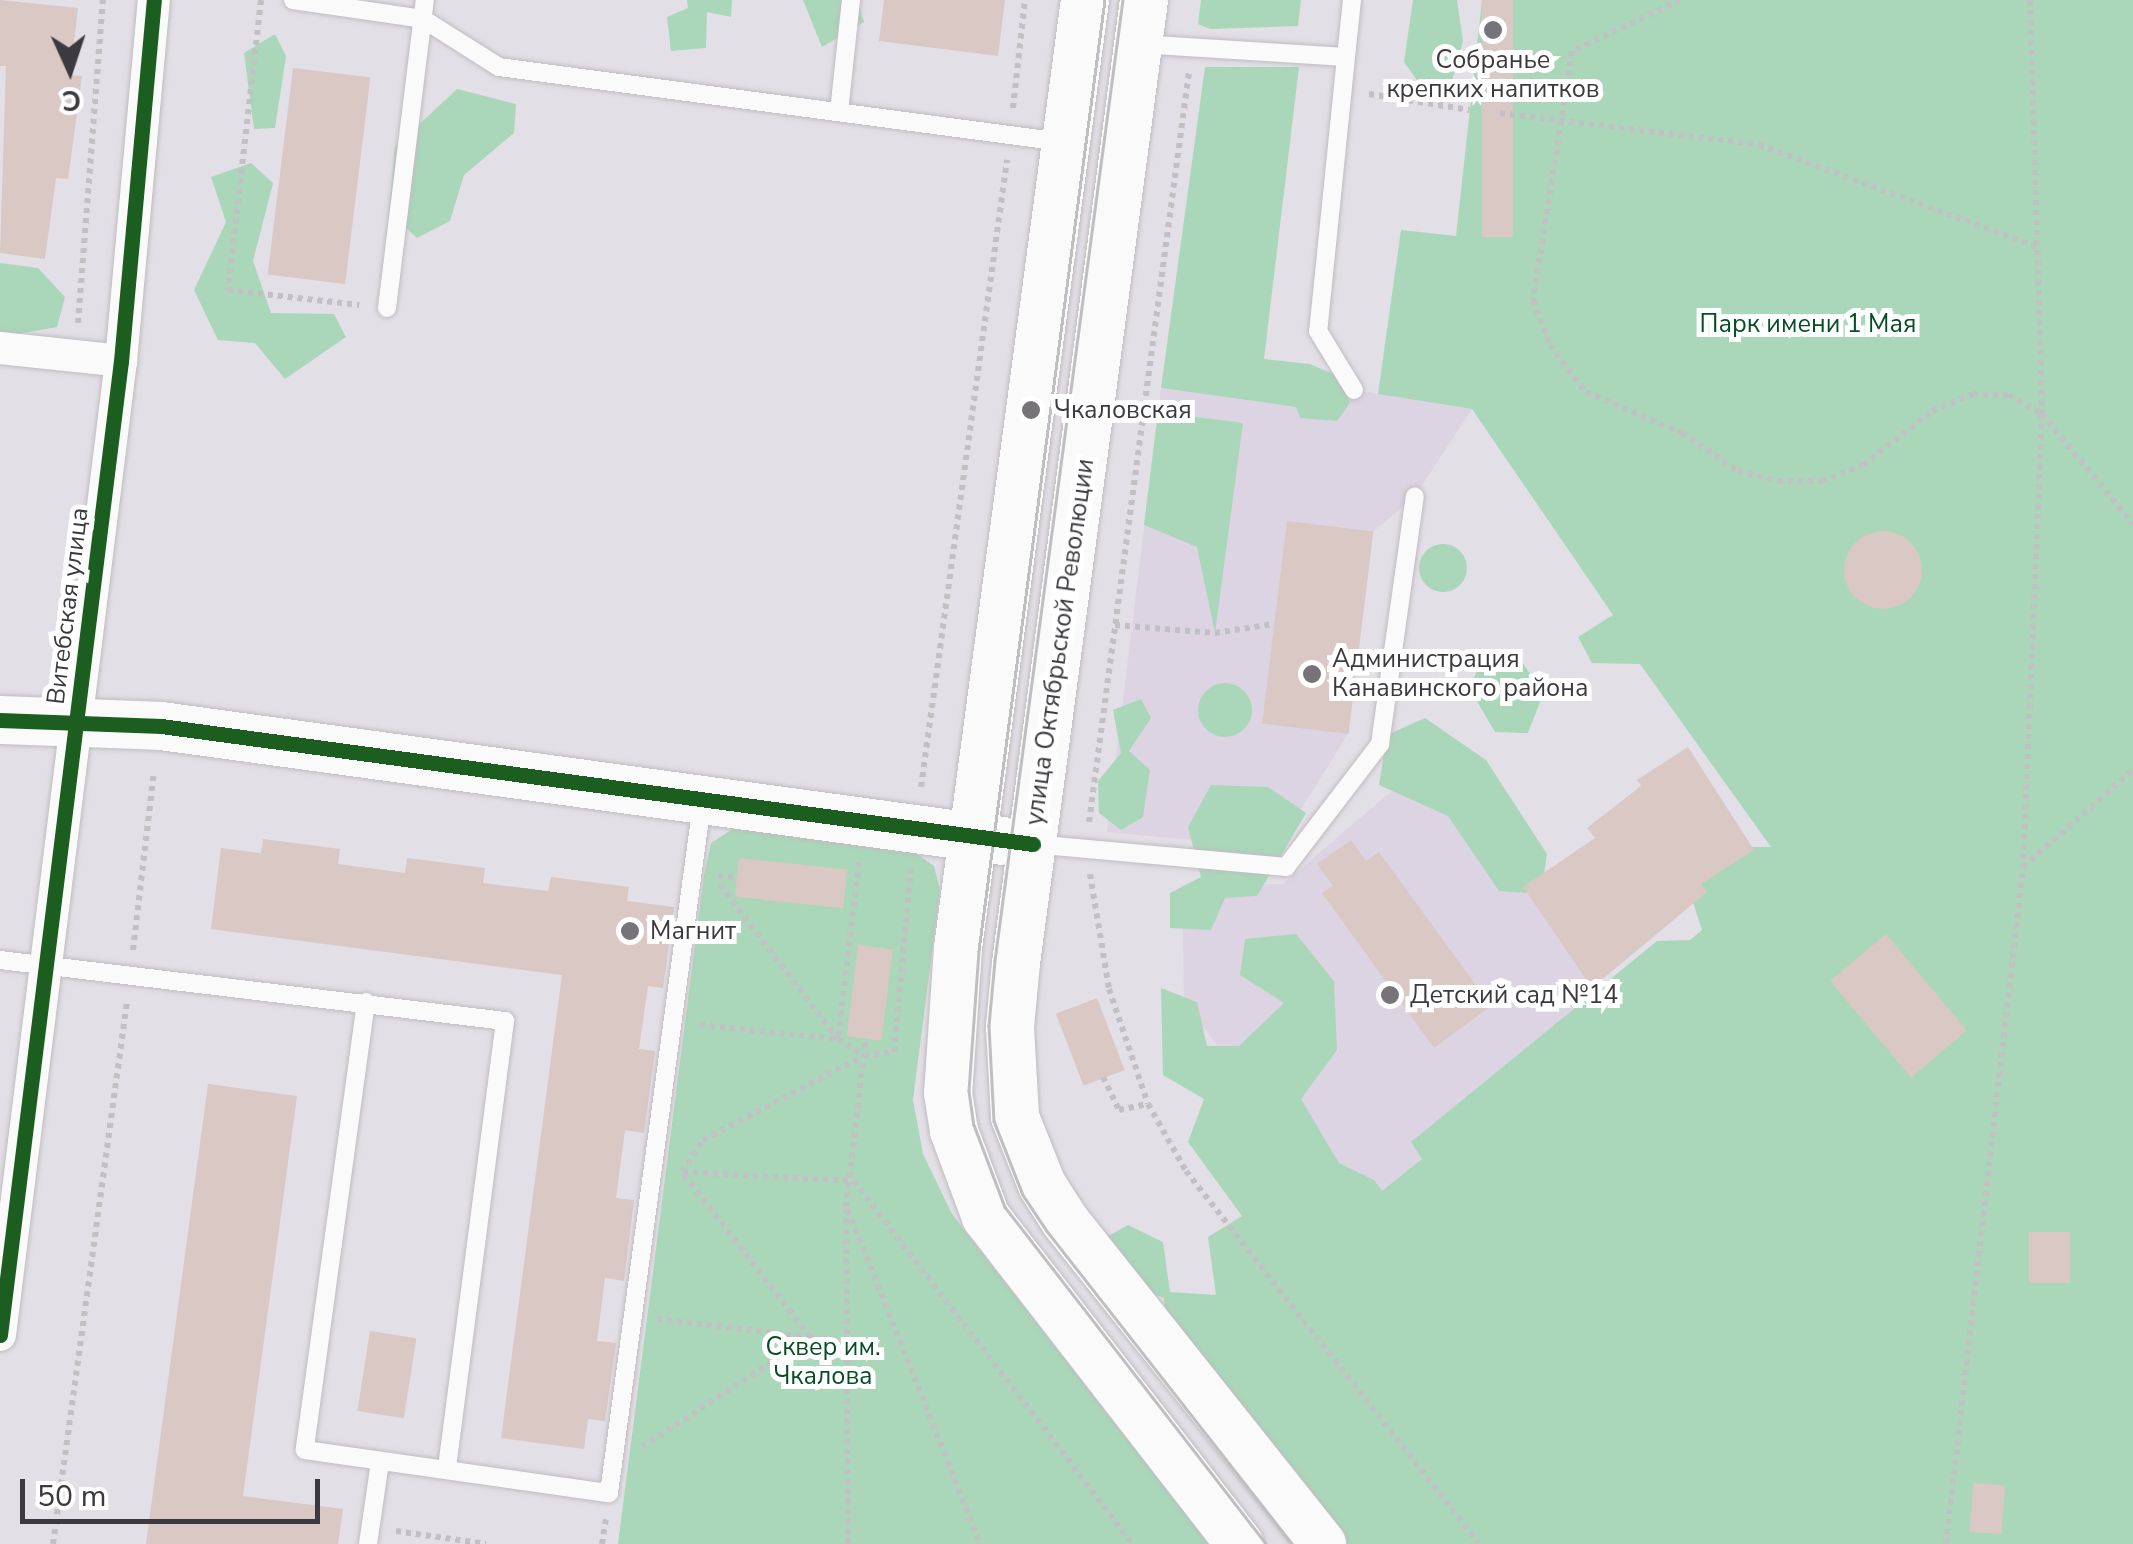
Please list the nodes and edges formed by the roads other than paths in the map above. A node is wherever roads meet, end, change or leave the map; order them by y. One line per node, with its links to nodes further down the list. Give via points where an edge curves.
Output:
1 (154, 0): 14 (street, Витебская улица)
2 (293, 0): 5 (lane)
3 (852, 0): 9 (lane)
4 (1352, 0): 8 (lane)
5 (424, 10): 9 (lane, via 498,67); 12 (lane)
6 (1082, 18): 7 (main road); 10 (main road)
7 (1141, 22): 8 (lane, via 1189,47); 11 (main road, улица Октябрьской Революции)
8 (1346, 58): 15 (lane, via 1318,332)
9 (838, 112): 10 (lane)
10 (1065, 142): 11 (main road); 20 (main road)
11 (1124, 150): 21 (main road, улица Октябрьской Революции)
12 (387, 308)
13 (0, 348): 14 (street)
14 (122, 361): 18 (street, Витебская улица)
15 (1354, 390)
16 (1415, 496): 21 (lane, via 1380,744 1286,868)
17 (0, 720): 18 (main road)
18 (79, 724): 19 (main road, via 161,726); 23 (street, Витебская улица)
19 (702, 797): 20 (main road); 27 (lane, via 609,1493)
20 (974, 838): 21 (main road); 29 (main road, via 947,1039 954,1130 967,1170 986,1218)
21 (1032, 844): 30 (main road, улица Октябрьской Революции, via 1010,1027 1023,1144 1066,1221)
22 (0, 960): 23 (lane)
23 (47, 966): 24 (lane); 25 (street, Витебская улица)
24 (366, 1002): 26 (lane, via 305,1450); 27 (lane, via 505,1021)
25 (0, 1335)
26 (380, 1462): 27 (lane); 28 (lane)
27 (446, 1467)
28 (369, 1536)
29 (1240, 1544)
30 (1322, 1544)

